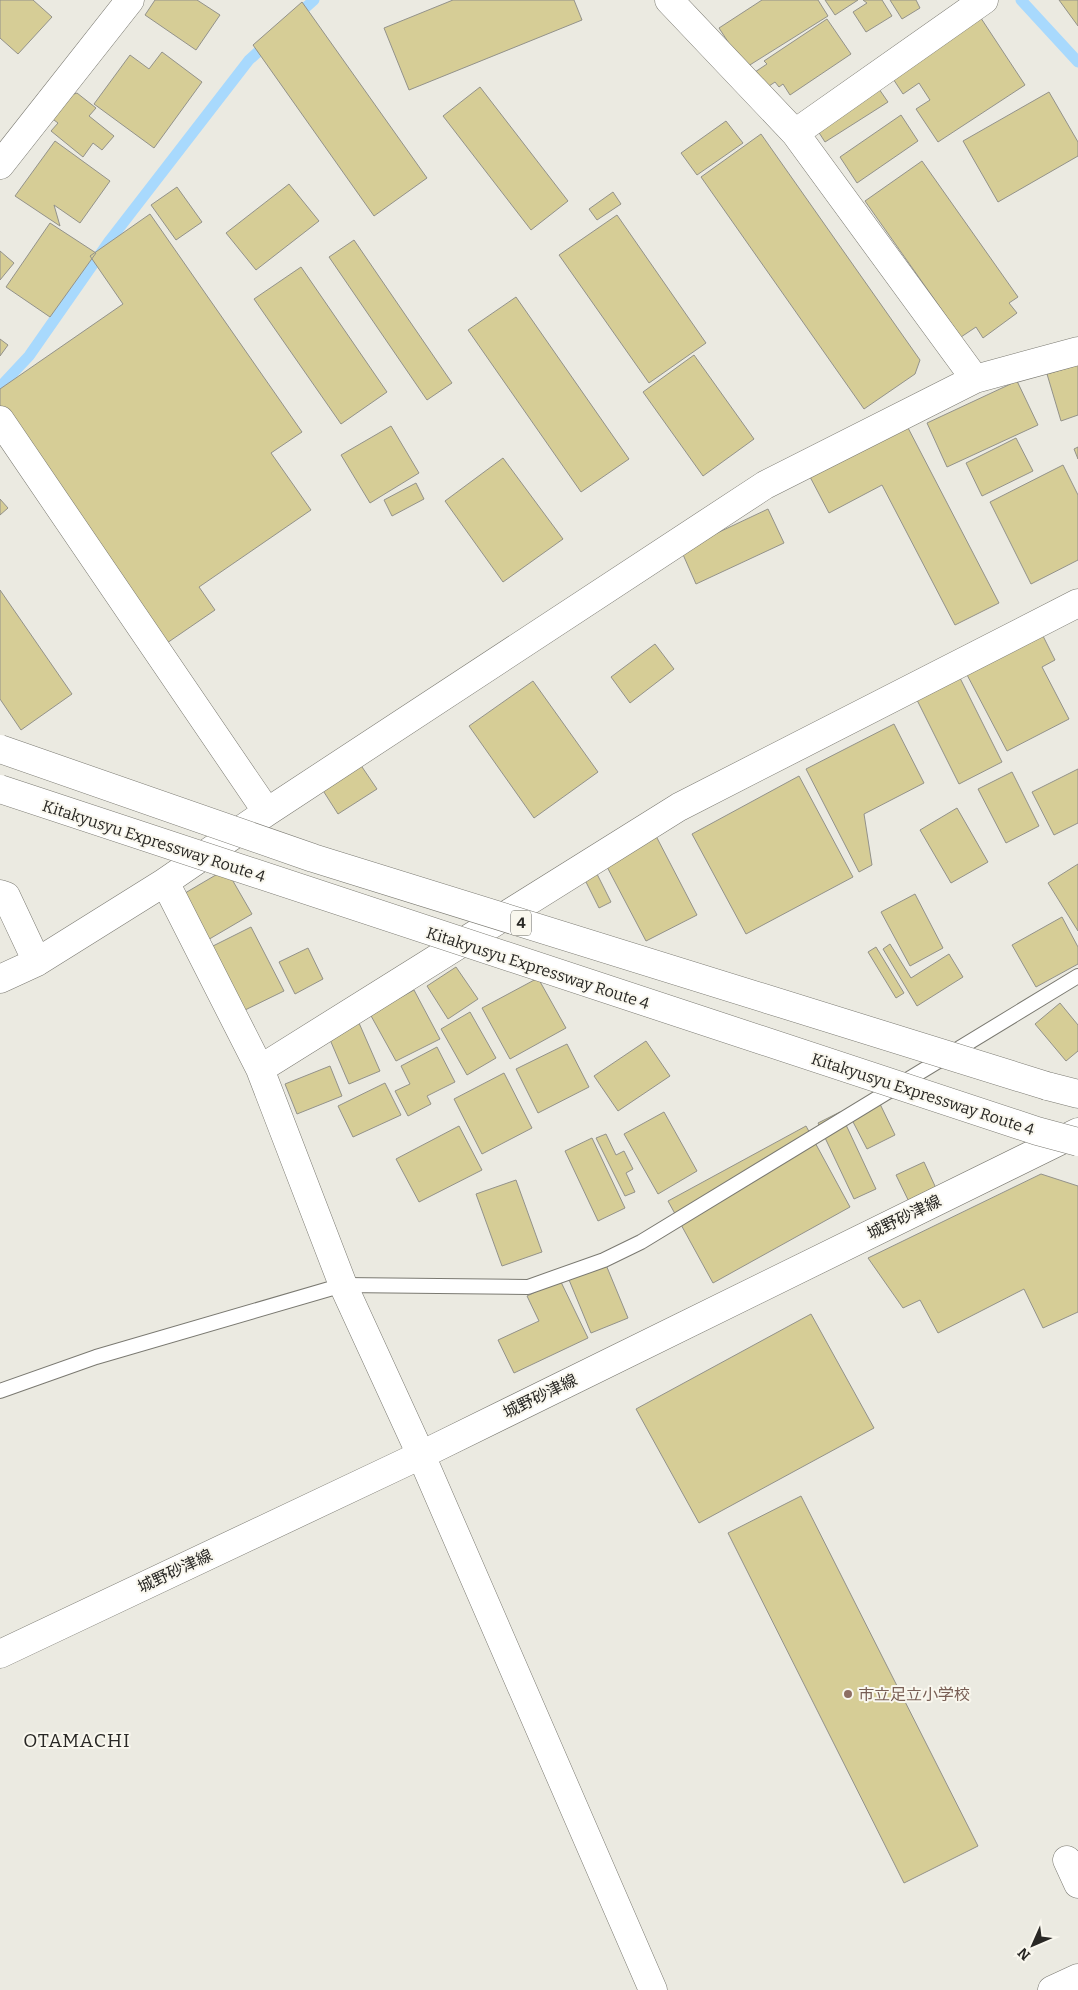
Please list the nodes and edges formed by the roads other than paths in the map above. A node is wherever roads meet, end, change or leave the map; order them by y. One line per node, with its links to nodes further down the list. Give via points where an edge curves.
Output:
1 (130, 0): 5 (main road)
2 (670, 0): 4 (main road)
3 (984, 0): 4 (main road)
4 (794, 133): 7 (main road)
5 (3, 154)
6 (1078, 351): 7 (main road)
7 (975, 379): 12 (main road, via 765,485)
8 (0, 420): 12 (main road)
9 (1078, 603): 18 (main road, via 679,807)
10 (0, 749): 19 (main road, Kitakyusyu Expressway Route 4 / 4, bridge, via 313,858)
11 (0, 789): 21 (main road, Kitakyusyu Expressway Route 4 / 4, bridge)
12 (267, 812): 13 (main road)
13 (166, 882): 15 (main road); 18 (main road)
14 (0, 894): 15 (main road, via 6,896)
15 (37, 962): 17 (main road)
16 (1078, 976): 22 (lane, via 641,1242 604,1260 528,1287)
17 (0, 979)
18 (260, 1069): 22 (main road)
19 (1078, 1094)
20 (1078, 1132): 24 (main road, 城野砂津線)
21 (1078, 1142)
22 (343, 1286): 23 (lane, via 96,1357); 24 (main road)
23 (0, 1390)
24 (421, 1455): 25 (main road, 城野砂津線); 29 (main road)
25 (0, 1654)
26 (1067, 1860): 27 (main road)
27 (1078, 1884)
28 (1078, 1978): 30 (main road)
29 (653, 1990)
30 (1052, 1990)

